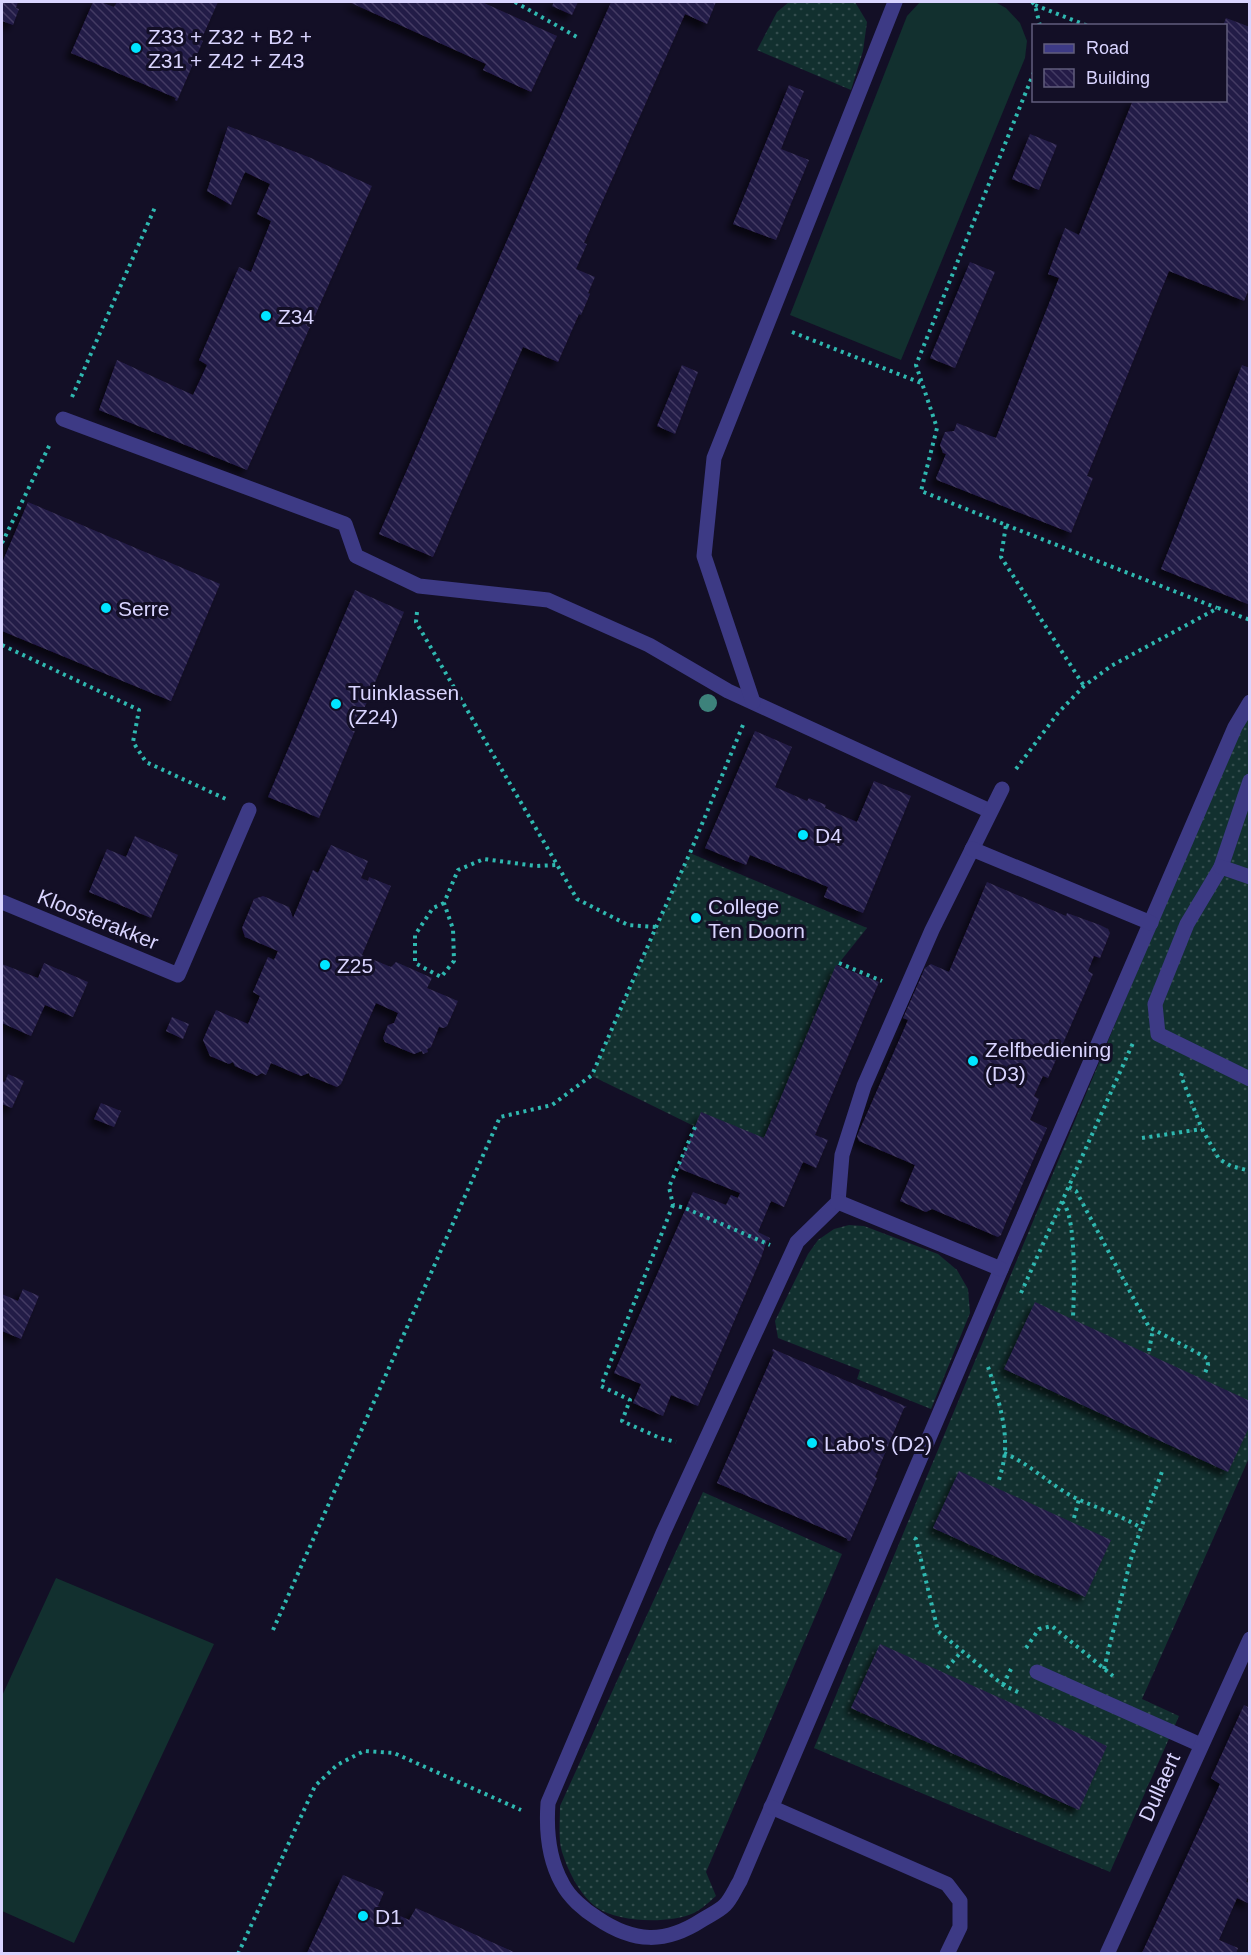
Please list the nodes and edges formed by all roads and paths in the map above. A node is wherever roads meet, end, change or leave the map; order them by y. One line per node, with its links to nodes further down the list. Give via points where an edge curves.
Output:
1 (515, 2): 6 (path)
2 (895, 2): 9 (street)
3 (1034, 3): 4 (path); 5 (path)
4 (1039, 24)
5 (1083, 24)
6 (578, 37)
7 (1032, 77): 10 (path, via 916,365)
8 (156, 205): 11 (path)
9 (768, 322): 10 (path); 19 (street, via 714,458 704,556)
10 (922, 383): 12 (path, via 937,428 921,491)
11 (63, 419): 13 (path); 14 (street, via 345,524 356,556)
12 (1006, 525): 15 (path); 18 (path, via 1001,558)
13 (2, 543)
14 (419, 586): 19 (street, via 548,600 649,645); 26 (path, via 416,622)
15 (1218, 608): 16 (path); 18 (path, via 1111,666)
16 (1250, 620)
17 (2, 645): 23 (path, via 140,710 133,742 146,762)
18 (1084, 686): 22 (path, via 1058,713)
19 (753, 702): 24 (street); 32 (path)
20 (1250, 702): 31 (street, via 1235,727)
21 (1250, 781): 27 (street)
22 (1002, 789): 24 (street)
23 (249, 810): 29 (street, Kloosterakker, via 178,975)
24 (990, 811): 25 (street)
25 (972, 849): 31 (street); 34 (street)
26 (556, 865): 30 (path, via 536,867 484,859 458,870); 32 (path, via 577,899 628,926)
27 (1221, 867): 28 (street); 35 (street, via 1187,924 1155,1004)
28 (1250, 877)
29 (2, 902)
30 (444, 903): 30 (path, via 453,929 454,961 441,977 415,963 415,935 432,908)
31 (1151, 923): 47 (street)
32 (656, 927): 62 (path, via 592,1076 552,1105 500,1117)
33 (839, 963): 34 (path)
34 (906, 991): 43 (street, via 864,1086 842,1155)
35 (1158, 1028): 36 (street, via 1158,1034); 42 (path, via 1136,1036)
36 (1189, 1049): 37 (street); 39 (path, via 1181,1076)
37 (1250, 1078)
38 (695, 1126): 45 (path, via 669,1187)
39 (1202, 1129): 40 (path); 41 (path, via 1219,1159)
40 (1142, 1138)
41 (1250, 1171)
42 (1070, 1187): 44 (path); 50 (path, via 1076,1191)
43 (838, 1202): 46 (street, via 797,1242); 47 (street)
44 (1062, 1202): 48 (path); 49 (path, via 1070,1217)
45 (674, 1205): 46 (path); 54 (path, via 601,1386 630,1400 622,1421 660,1438)
46 (794, 1252): 54 (street)
47 (1001, 1269): 70 (street)
48 (1017, 1302)
49 (1073, 1317)
50 (1153, 1329): 51 (path); 52 (path, via 1207,1358)
51 (1149, 1351)
52 (1204, 1376)
53 (983, 1377): 55 (path, via 988,1367 1006,1440)
54 (702, 1450): 71 (street, via 548,1803)
55 (1005, 1453): 57 (path); 58 (path)
56 (1163, 1469): 60 (path)
57 (998, 1484)
58 (1079, 1499): 59 (path); 60 (path)
59 (1074, 1518)
60 (1141, 1528): 66 (path)
61 (911, 1536): 64 (path, via 916,1539 938,1631)
62 (273, 1630)
63 (1250, 1638): 69 (street, Dullaert)
64 (962, 1651): 65 (path); 68 (path, via 1003,1685)
65 (947, 1668)
66 (1104, 1669)
67 (1036, 1672): 69 (street)
68 (1031, 1698)
69 (1201, 1745): 74 (street, Dullaert)
70 (771, 1807): 71 (street, via 740,1881 726,1904 687,1930 667,1937 644,1938 612,1928 585,1910 562,1885 552,1859); 73 (street, via 947,1884 960,1901 960,1927)
71 (547, 1822): 72 (path, via 394,1753 364,1751 337,1765 315,1786)
72 (238, 1953)
73 (947, 1953)
74 (1107, 1953)

